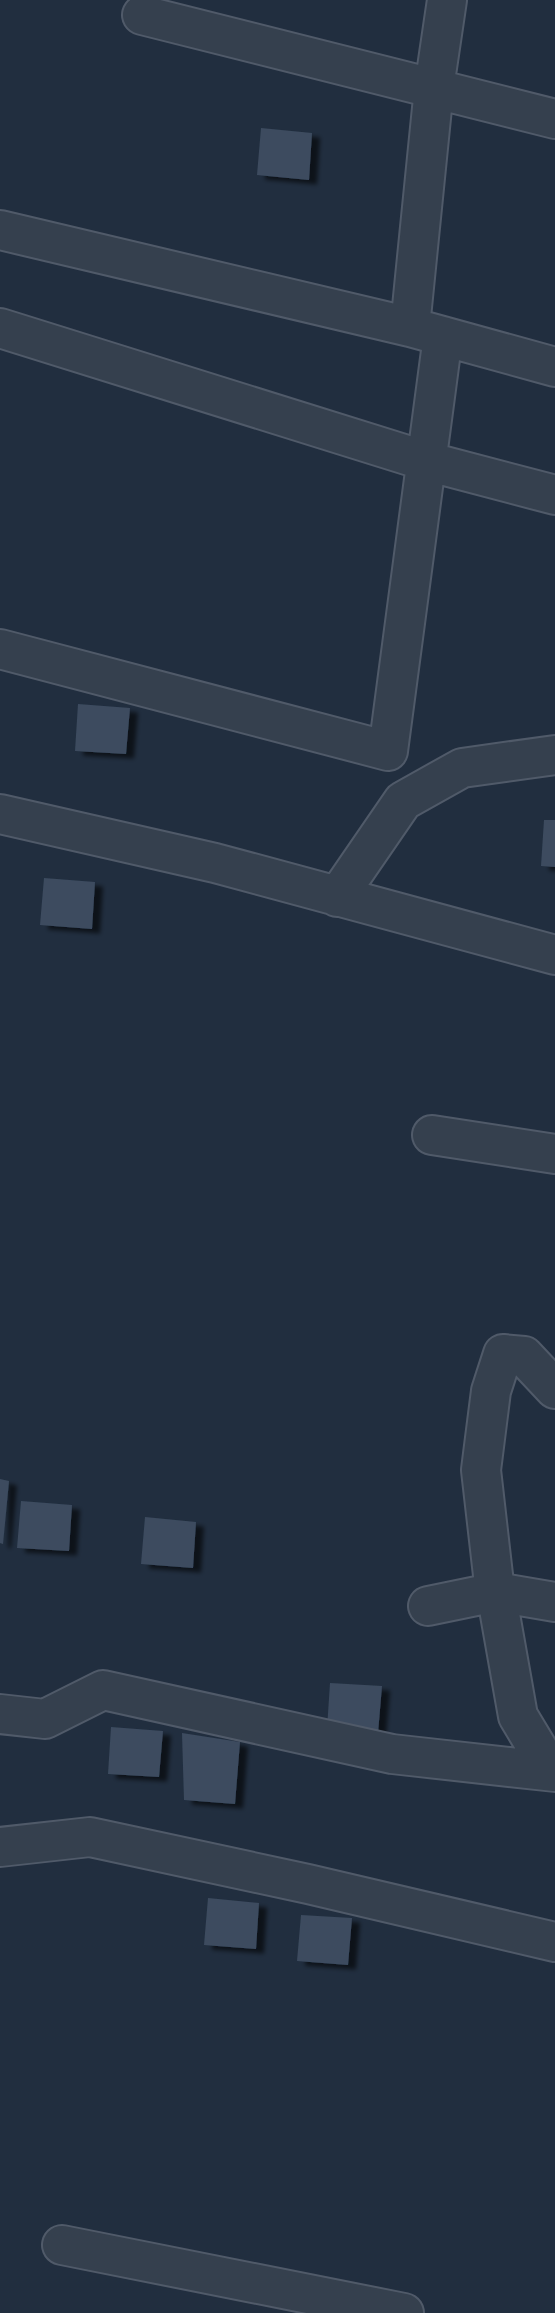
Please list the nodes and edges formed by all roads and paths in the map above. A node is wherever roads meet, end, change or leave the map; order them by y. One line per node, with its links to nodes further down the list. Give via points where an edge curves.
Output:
1 (447, 0): 3 (street)
2 (142, 15): 3 (street)
3 (434, 88): 4 (street); 7 (street)
4 (555, 119)
5 (0, 230): 7 (street)
6 (0, 328): 9 (street)
7 (426, 332): 8 (street); 9 (street)
8 (555, 368)
9 (426, 461): 10 (street); 11 (street, via 388,751)
10 (555, 495)
11 (0, 649)
12 (555, 755): 14 (street, via 462,768 403,801)
13 (0, 814): 14 (street, via 215,863)
14 (337, 897): 15 (street)
15 (555, 955)
16 (432, 1135): 17 (street)
17 (555, 1154)
18 (555, 1389): 19 (street, via 524,1356 503,1354 491,1391 481,1470)
19 (496, 1592): 20 (street); 21 (street); 23 (street, via 518,1716)
20 (555, 1602)
21 (428, 1606)
22 (0, 1714): 23 (street, via 45,1719 103,1690 392,1754)
23 (553, 1771)
24 (0, 1847): 25 (street, via 90,1837)
25 (555, 1942)
26 (62, 2245): 27 (street)
27 (404, 2313)

